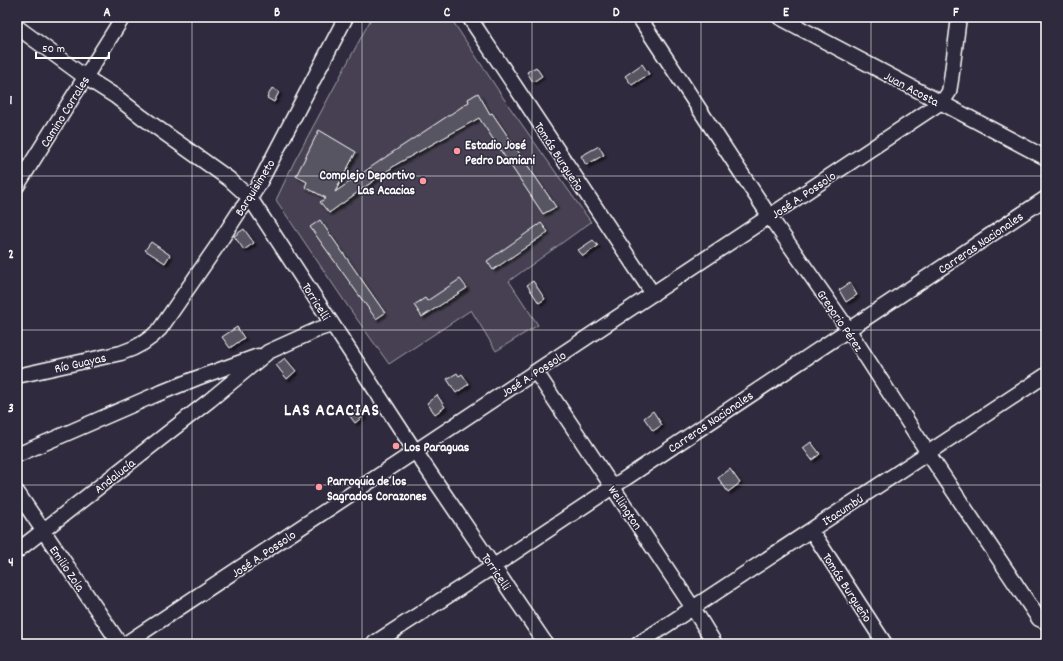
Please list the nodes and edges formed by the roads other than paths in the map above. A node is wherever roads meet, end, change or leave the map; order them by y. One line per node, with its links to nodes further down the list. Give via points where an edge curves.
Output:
1 (123, 17): 9 (street, Camino Corrales)
2 (346, 17): 13 (street, Barquisimeto)
3 (469, 17): 16 (street, Tomás Burgueño)
4 (639, 17): 15 (street, Gregorio Pérez)
5 (779, 17): 7 (street, Juan Acosta)
6 (959, 17): 10 (street, via 948,92)
7 (796, 22): 10 (street, Juan Acosta)
8 (17, 27): 9 (street, Torricelli)
9 (85, 77): 12 (street, Camino Corrales); 13 (street, Torricelli, via 229,179)
10 (940, 103): 11 (street, Juan Acosta); 15 (street, José A. Possolo)
11 (1046, 158)
12 (17, 186)
13 (250, 198): 17 (street, Torricelli); 19 (street, Barquisimeto, via 160,329)
14 (1046, 198): 18 (street, Carreras Nacionales)
15 (770, 216): 16 (street, José A. Possolo); 18 (street, Gregorio Pérez)
16 (653, 294): 21 (street, José A. Possolo)
17 (332, 325): 20 (street, Andalucía); 26 (street, Torricelli)
18 (848, 329): 27 (street, Gregorio Pérez); 29 (street, Carreras Nacionales)
19 (143, 344): 23 (street, Río Guayas, via 122,353)
20 (268, 352): 24 (street); 25 (street, Andalucía)
21 (535, 372): 26 (street, José A. Possolo); 29 (street, Wellington)
22 (1046, 375): 27 (street, Itacumbú)
23 (17, 376)
24 (197, 378): 25 (street, via 209,388); 28 (street)
25 (210, 400): 31 (street, Andalucía)
26 (415, 451): 34 (street, Torricelli); 38 (street, José A. Possolo)
27 (928, 453): 32 (street, Itacumbú); 36 (street, Gregorio Pérez, via 1034,613)
28 (17, 455)
29 (612, 486): 34 (street, Carreras Nacionales); 35 (street, Wellington)
30 (17, 492): 31 (street, Emilio Zola)
31 (43, 530): 33 (street, Andalucía); 37 (street, Emilio Zola)
32 (811, 530): 35 (street, Itacumbú); 43 (street, Tomás Burgueño)
33 (17, 551)
34 (494, 566): 39 (street, Carreras Nacionales); 40 (street, Torricelli)
35 (693, 608): 41 (street, Itacumbú); 42 (street, Wellington)
36 (1044, 622)
37 (120, 644)
38 (125, 644)
39 (373, 644)
40 (546, 644)
41 (638, 644)
42 (715, 644)
43 (885, 644)

